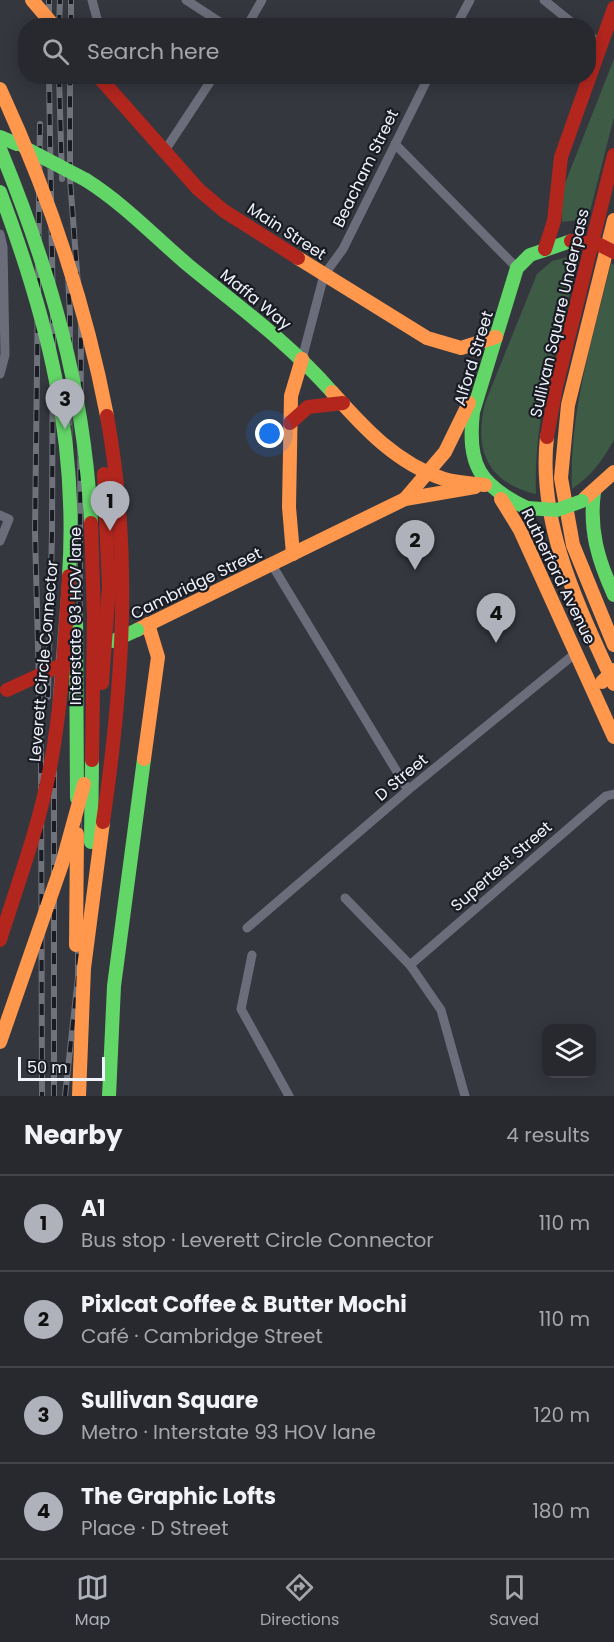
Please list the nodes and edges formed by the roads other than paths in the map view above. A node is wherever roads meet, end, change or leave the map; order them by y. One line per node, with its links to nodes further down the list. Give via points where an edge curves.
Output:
1 (32, 0): 8 (main road, bridge)
2 (92, 0): 9 (street)
3 (186, 0): 10 (street)
4 (262, 0): 11 (street)
5 (470, 0): 12 (street)
6 (544, 0): 13 (street)
7 (614, 8): 15 (main road)
8 (47, 18)
9 (97, 18)
10 (214, 18)
11 (252, 18)
12 (460, 18)
13 (566, 18)
14 (596, 40): 15 (street)
15 (600, 43): 16 (main road)
16 (596, 55)
17 (106, 84): 25 (main road, Main Street)
18 (209, 84): 25 (street)
19 (425, 84): 23 (street, Beacham Street)
20 (586, 84): 30 (main road, via 561,157 554,221)
21 (0, 89): 35 (main road, bridge, via 60,234)
22 (0, 135): 36 (main road, Maffa Way, bridge, via 86,180 124,205 183,261)
23 (395, 144): 32 (street); 33 (street, Beacham Street, via 343,249)
24 (0, 149): 70 (main road, Interstate 93 HOV lane, bridge, via 57,306 77,391 88,479 92,565)
25 (164, 152): 33 (main road, Main Street, via 210,200)
26 (614, 155): 57 (main road, Sullivan Square Underpass, via 550,418 546,481 559,552)
27 (0, 192): 48 (main road, bridge, via 27,268 50,352 66,438)
28 (614, 220): 54 (main road, Sullivan Square Underpass, via 568,405 561,478 573,545)
29 (0, 234): 37 (street, via 4,355)
30 (545, 249): 31 (main road, bridge, via 571,241 600,245); 32 (main road, via 530,255)
31 (614, 252)
32 (518, 268): 34 (main road, Alford Street)
33 (324, 275): 34 (main road, Main Street, via 443,345 462,348); 36 (street, Beacham Street)
34 (496, 337): 38 (main road, Alford Street)
35 (94, 358): 68 (main road, bridge, via 110,587 99,710 73,827); 69 (main road, bridge, via 117,484 124,609 115,737 84,969)
36 (302, 358): 39 (main road, Maffa Way); 40 (main road, Beacham Street, via 291,396)
37 (0, 374)
38 (478, 387): 42 (main road, Cambridge Street, via 445,452); 43 (main road, Alford Street, via 469,435)
39 (343, 403): 40 (main road, via 308,407); 42 (main road, Maffa Way, via 394,453)
40 (290, 423): 50 (main road, Beacham Street)
41 (614, 472): 44 (main road, Alford Street)
42 (428, 473): 43 (main road, Maffa Way); 46 (main road, Cambridge Street)
43 (485, 484): 45 (main road, Alford Street); 46 (main road, Cambridge Street)
44 (594, 492): 45 (main road, Alford Street, bridge, via 557,510 526,508); 52 (main road, via 590,522 594,545)
45 (500, 497): 55 (main road, Rutherford Avenue, via 520,530)
46 (405, 499): 50 (main road, Cambridge Street)
47 (5, 517): 49 (street)
48 (72, 521): 65 (main road, Leverett Circle Connector, bridge, via 61,688 50,771); 69 (main road, bridge, via 77,645)
49 (0, 541)
50 (293, 554): 51 (main road, Cambridge Street)
51 (272, 565): 53 (main road, Cambridge Street); 61 (street)
52 (614, 595)
53 (143, 627): 58 (main road, Cambridge Street, bridge); 71 (main road, via 156,645 157,668 114,986)
54 (614, 645)
55 (577, 652): 59 (main road, Rutherford Avenue); 61 (street, D Street)
56 (614, 670): 57 (main road, bridge)
57 (608, 683): 59 (main road)
58 (4, 692)
59 (597, 698): 60 (main road, Rutherford Avenue)
60 (614, 737)
61 (408, 790): 64 (street, D Street)
62 (614, 794): 67 (street, Supertest Street, via 606,796)
63 (345, 898): 67 (street)
64 (247, 928)
65 (0, 940)
66 (252, 956): 72 (street, via 241,1009)
67 (410, 965): 73 (street, via 441,1010)
68 (0, 1042)
69 (77, 1096)
70 (89, 1096)
71 (109, 1096)
72 (289, 1096)
73 (465, 1096)

